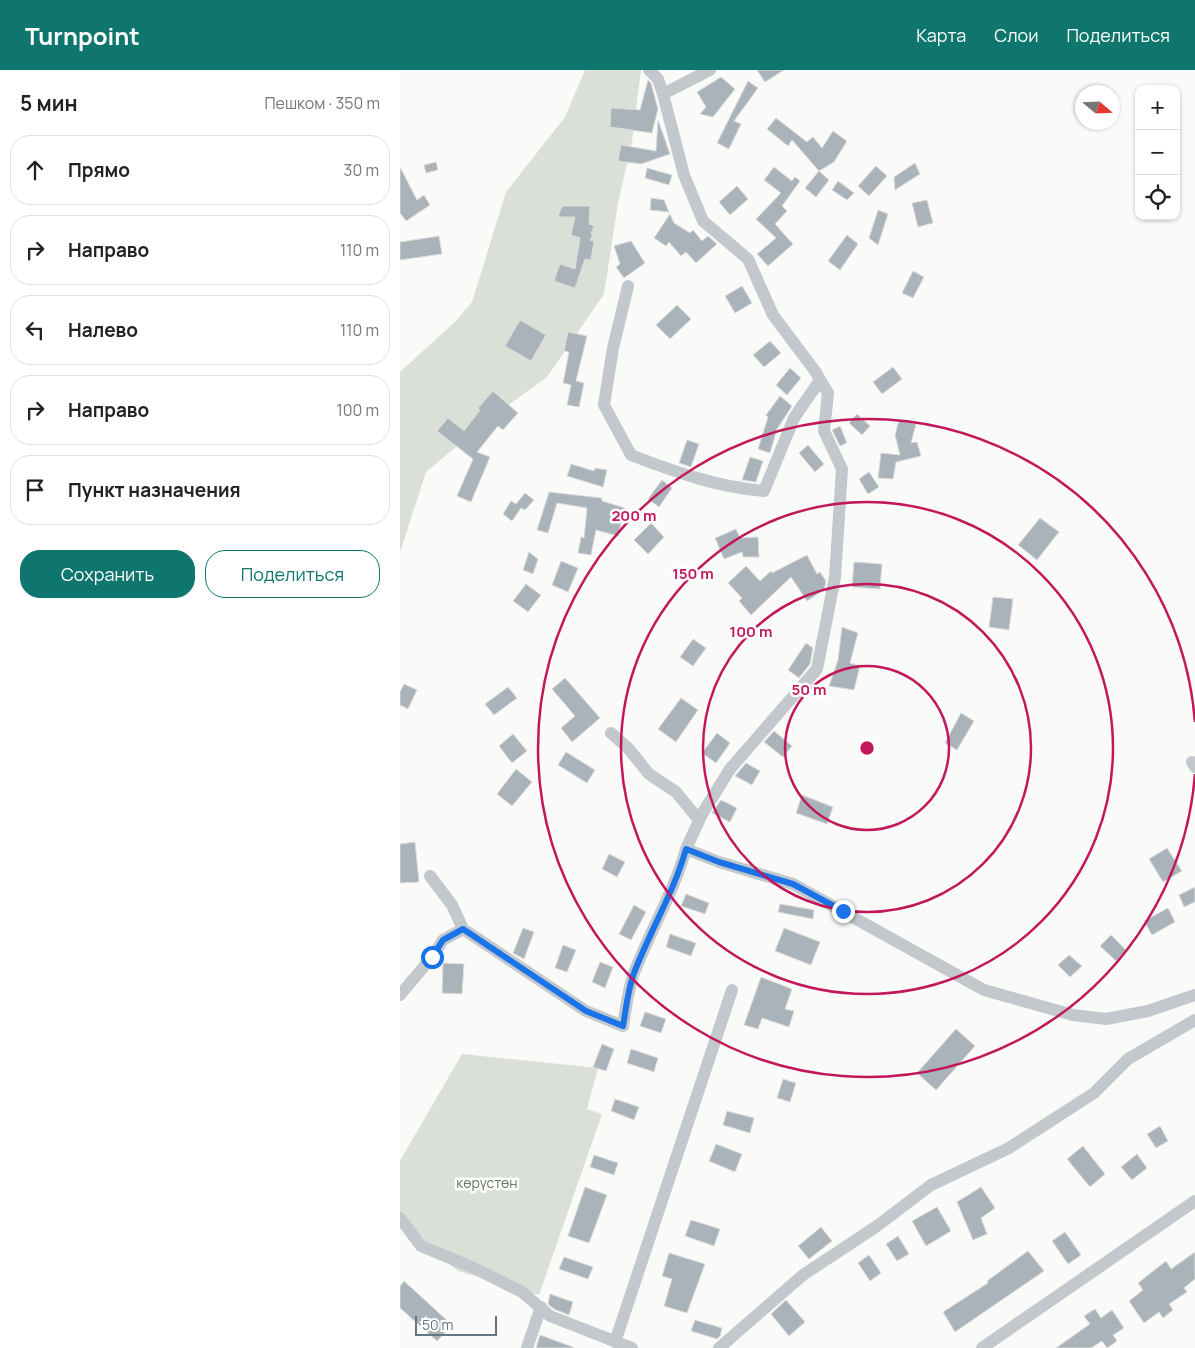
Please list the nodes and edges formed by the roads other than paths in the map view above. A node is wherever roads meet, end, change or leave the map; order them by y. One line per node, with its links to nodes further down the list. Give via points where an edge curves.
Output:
1 (649, 70): 3 (street, via 658,79)
2 (710, 70): 3 (street)
3 (663, 94): 5 (street, via 684,175 703,221 748,259 773,315)
4 (628, 286): 5 (street, via 604,405 631,455 684,475 733,488 764,491 794,418)
5 (820, 380): 7 (street, via 828,393 824,431 842,469 835,577 817,669 730,769)
6 (611, 733): 7 (street, via 649,774 676,792)
7 (699, 820): 8 (street)
8 (686, 849): 10 (street, via 678,876 633,976 623,1026 586,1011); 13 (street, via 793,884 984,990 1073,1016 1106,1018 1140,1013)
9 (430, 876): 10 (street, via 452,906)
10 (463, 929): 12 (street, via 443,940)
11 (732, 990): 18 (street)
12 (400, 995)
13 (1195, 995)
14 (1195, 1020): 21 (street, via 1128,1059 1094,1093 1008,1148 931,1185 803,1275)
15 (1195, 1201): 22 (street)
16 (400, 1218): 17 (street, via 421,1246 522,1292)
17 (541, 1307): 18 (street, via 550,1316); 19 (street)
18 (615, 1342): 20 (street)
19 (527, 1348)
20 (632, 1348)
21 (719, 1348)
22 (982, 1348)

